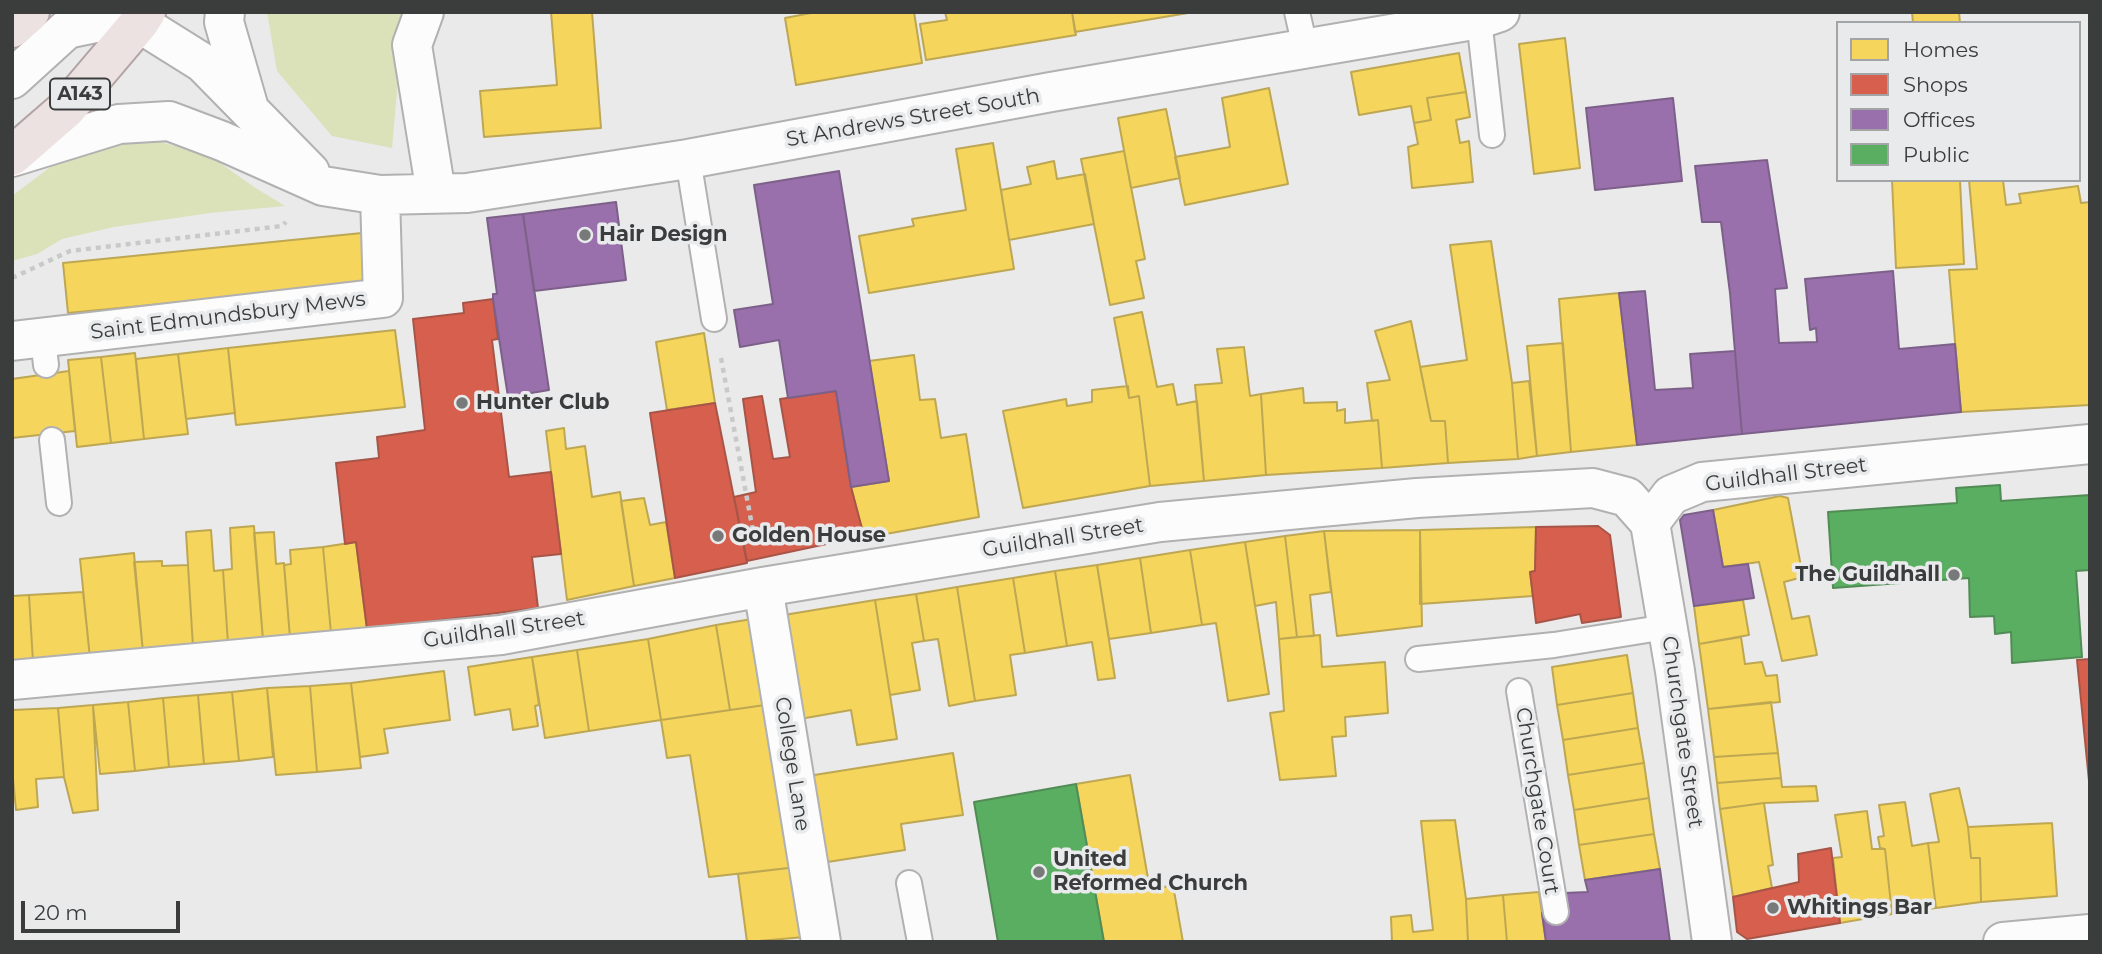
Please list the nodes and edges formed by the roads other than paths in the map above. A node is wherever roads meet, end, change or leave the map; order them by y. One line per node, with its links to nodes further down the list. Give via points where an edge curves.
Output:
1 (30, 12): 6 (main road)
2 (225, 12): 9 (street)
3 (424, 12): 14 (street, via 412,45)
4 (1489, 15): 7 (street, St Andrews Street South); 10 (lane)
5 (143, 18): 8 (street, via 67,29); 9 (street, via 203,63); 11 (main road, A143, via 66,109)
6 (12, 28)
7 (1301, 30): 12 (street, St Andrews Street South)
8 (12, 79)
9 (250, 110): 13 (street)
10 (1492, 135)
11 (12, 157): 13 (street, St Andrews Street South, via 119,124 169,121)
12 (688, 159): 14 (street, St Andrews Street South, via 467,193); 16 (lane)
13 (323, 186): 15 (street, St Andrews Street South)
14 (436, 193): 15 (street, St Andrews Street South)
15 (380, 195): 17 (street, Saint Edmundsbury Mews, via 383,298)
16 (714, 319)
17 (34, 348)
18 (52, 440): 20 (lane)
19 (2090, 444): 21 (street, Guildhall Street, via 1702,482 1671,495)
20 (59, 503)
21 (1650, 523): 22 (street, Guildhall Street, via 1627,497 1593,488 1416,498 1160,522); 23 (street, Churchgate Street)
22 (763, 587): 25 (street, Guildhall Street, via 501,635); 30 (street, College Lane)
23 (1667, 627): 24 (lane); 32 (street, Churchgate Street)
24 (1418, 659)
25 (12, 680)
26 (1519, 691): 28 (lane, Churchgate Court)
27 (909, 883): 31 (lane)
28 (1556, 912)
29 (2090, 934): 33 (street)
30 (821, 942)
31 (920, 942)
32 (1712, 942)
33 (2003, 942)

